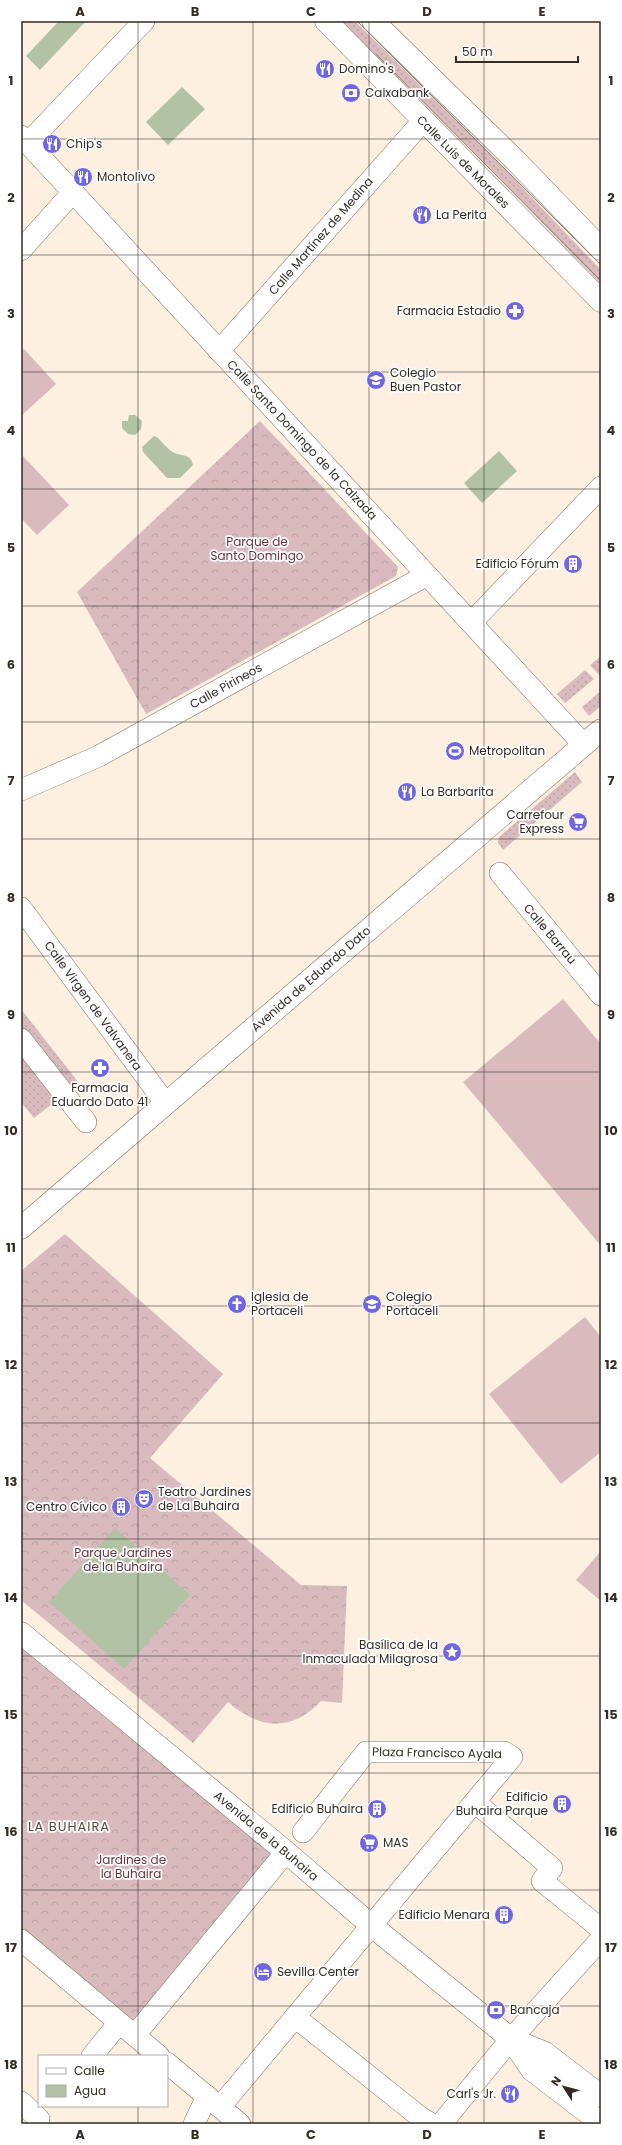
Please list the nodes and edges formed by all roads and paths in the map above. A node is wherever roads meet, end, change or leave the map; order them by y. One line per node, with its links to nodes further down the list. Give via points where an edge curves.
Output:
1 (144, 21): 5 (street)
2 (326, 21): 4 (main road, Calle Luis de Morales)
3 (374, 21): 7 (main road)
4 (423, 120): 9 (main road, Calle Luis de Morales); 10 (street, Calle Martínez de Medina)
5 (24, 139): 6 (street, Calle Santo Domingo de la Calzada)
6 (73, 192): 8 (street); 10 (street, Calle Santo Domingo de la Calzada)
7 (601, 249)
8 (21, 250)
9 (601, 301)
10 (219, 351): 12 (street, Calle Santo Domingo de la Calzada)
11 (601, 487): 13 (street)
12 (427, 575): 13 (street, Calle Santo Domingo de la Calzada); 16 (street, Calle Pirineos, via 99,756)
13 (471, 623): 15 (street, Calle Santo Domingo de la Calzada)
14 (601, 730): 15 (main road, Avenida de Eduardo Dato)
15 (584, 745): 21 (main road, Avenida de Eduardo Dato)
16 (21, 790)
17 (500, 873): 19 (street, Calle Barrau)
18 (21, 908): 21 (street, Calle Virgen de Valvanera)
19 (601, 995)
20 (21, 1039): 22 (street)
21 (166, 1104): 23 (main road, Avenida de Eduardo Dato)
22 (86, 1122)
23 (21, 1227)
24 (21, 1633): 27 (main road, Avenida de la Buhaira)
25 (475, 1802): 26 (street, Plaza Francisco Ayala, via 512,1756 504,1752 366,1752); 28 (street); 29 (street, via 552,1868 542,1881)
26 (303, 1832)
27 (286, 1852): 28 (main road, Avenida de la Buhaira); 33 (street)
28 (372, 1926): 32 (street); 34 (main road, Avenida de la Buhaira)
29 (601, 1929)
30 (601, 1939): 34 (street)
31 (21, 1940): 33 (street)
32 (295, 2017): 40 (street); 45 (street)
33 (127, 2029): 35 (street); 36 (street)
34 (511, 2039): 38 (main road, Avenida de la Buhaira, via 545,2053); 42 (main road, Avenida de la Buhaira, via 532,2070); 46 (street)
35 (93, 2055)
36 (158, 2055)
37 (168, 2063): 40 (street)
38 (601, 2096)
39 (21, 2102): 41 (street)
40 (213, 2102): 43 (street); 44 (street)
41 (41, 2116)
42 (601, 2123)
43 (194, 2124)
44 (240, 2124)
45 (432, 2124)
46 (441, 2124)

